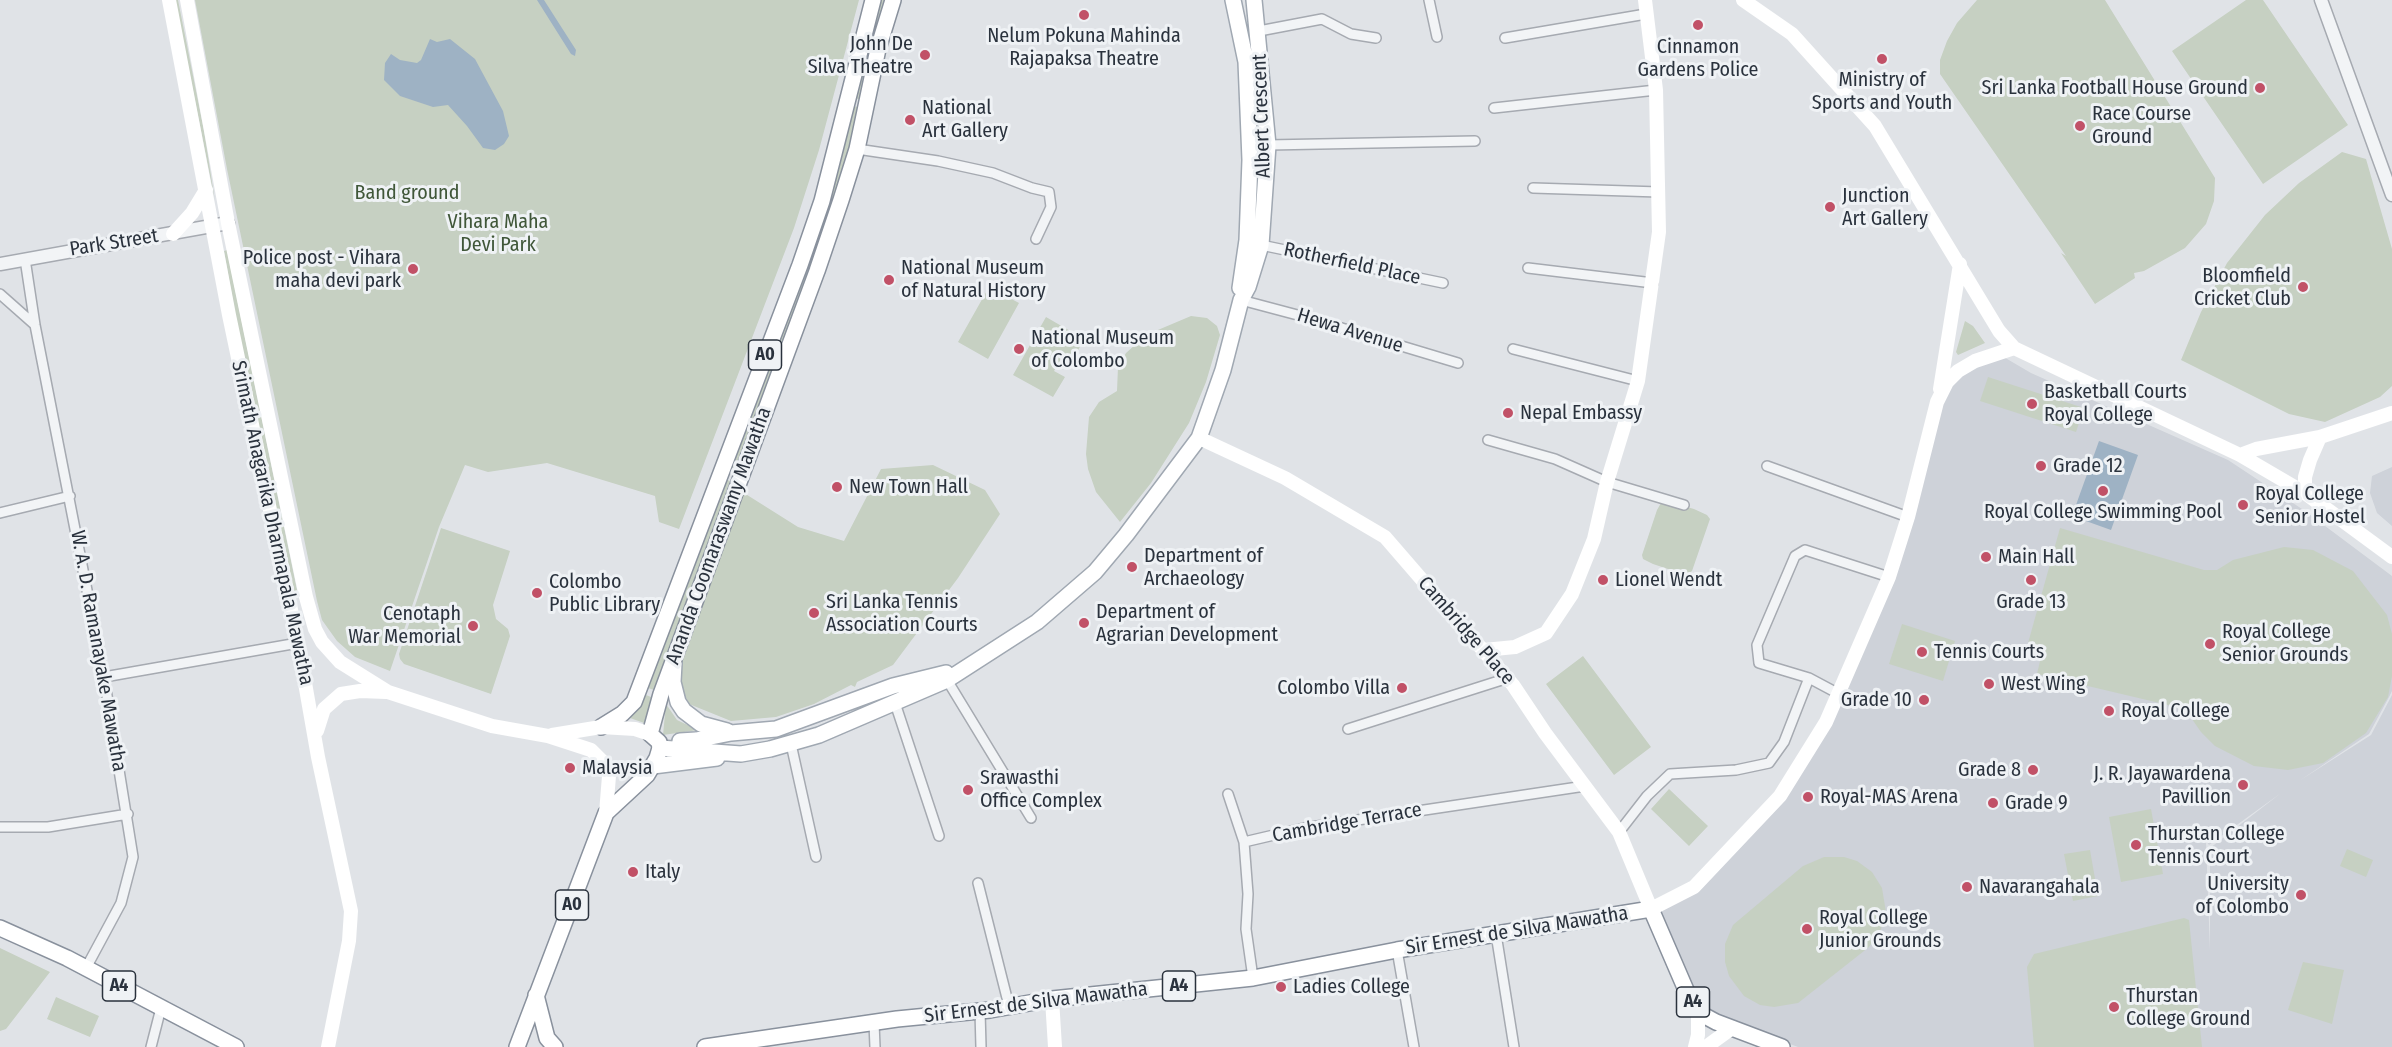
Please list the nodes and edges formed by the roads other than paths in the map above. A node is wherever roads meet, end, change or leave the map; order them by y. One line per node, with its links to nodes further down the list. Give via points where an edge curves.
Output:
1 (170, 0): 23 (main road, Srimath Anagarika Dharmapala Mawatha)
2 (187, 0): 26 (main road, Srimath Anagarika Dharmapala Mawatha)
3 (873, 0): 70 (main road, Ananda Coomaraswamy Mawatha / A0, via 822,201 800,265 634,702)
4 (893, 0): 21 (main road, Ananda Coomaraswamy Mawatha / A0, via 878,49)
5 (1233, 0): 16 (main road, Albert Crescent, via 1246,62)
6 (1254, 0): 11 (main road, Albert Crescent)
7 (1429, 0): 12 (street)
8 (1743, 0): 33 (main road, via 1792,34 1875,126)
9 (2321, 0): 25 (street)
10 (1646, 7): 14 (street); 15 (main road)
11 (1259, 31): 13 (street, via 1322,19 1351,34); 18 (main road, Albert Crescent)
12 (1437, 37)
13 (1376, 38)
14 (1505, 38)
15 (1656, 90): 17 (street); 24 (main road)
16 (1248, 104): 18 (main road); 38 (main road, Albert Crescent, via 1250,160)
17 (1494, 108)
18 (1265, 120): 20 (main road, Albert Crescent)
19 (1475, 141): 20 (street)
20 (1268, 145): 30 (main road, Albert Crescent)
21 (857, 149): 29 (street, via 993,173 1049,192 1051,207); 61 (main road, Ananda Coomaraswamy Mawatha / A0, via 817,271)
22 (1533, 188): 24 (street)
23 (206, 190): 27 (main road, Srimath Anagarika Dharmapala Mawatha); 28 (main road)
24 (1659, 192): 36 (main road)
25 (2392, 195)
26 (228, 223): 27 (street, Park Street); 67 (main road, Srimath Anagarika Dharmapala Mawatha, via 315,629 340,662)
27 (212, 226): 28 (street, Park Street); 59 (main road, Srimath Anagarika Dharmapala Mawatha)
28 (173, 234): 31 (street, Park Street)
29 (1036, 239)
30 (1261, 245): 35 (street, Rotherfield Place); 38 (main road, Albert Crescent)
31 (25, 259): 32 (street, Park Street); 39 (street, W. A. D. Ramanayake Mawatha)
32 (0, 264)
33 (1960, 264): 40 (main road, via 1999,331); 44 (main road)
34 (1528, 268): 36 (street)
35 (1443, 283)
36 (1653, 283): 43 (main road)
37 (0, 294): 39 (street)
38 (1241, 300): 42 (street, Hewa Avenue); 47 (main road, Albert Crescent)
39 (35, 325): 53 (street, W. A. D. Ramanayake Mawatha)
40 (2014, 348): 44 (main road, via 1958,371); 49 (main road)
41 (1513, 349): 43 (street)
42 (1458, 363)
43 (1638, 381): 51 (main road)
44 (1937, 402): 56 (main road)
45 (2392, 413): 46 (main road)
46 (2320, 437): 49 (main road); 52 (main road, via 2305,477)
47 (1199, 438): 60 (main road, Cambridge Place, via 1285,477 1384,537); 62 (main road, Albert Crescent, via 1095,572 1037,622)
48 (1488, 440): 51 (street, via 1555,459)
49 (2240, 455): 52 (main road)
50 (1767, 466): 56 (street)
51 (1607, 482): 54 (street); 60 (main road, via 1594,539 1572,594 1546,633 1515,647)
52 (2306, 493): 57 (main road)
53 (69, 496): 55 (street); 63 (street, W. A. D. Ramanayake Mawatha)
54 (1684, 505)
55 (0, 513)
56 (1908, 517): 58 (main road)
57 (2392, 557)
58 (1889, 577): 65 (street, via 1805,550 1795,556 1757,645 1759,663); 68 (main road)
59 (298, 643): 63 (street); 73 (main road, Srimath Anagarika Dharmapala Mawatha)
60 (1484, 650): 64 (main road, Cambridge Place)
61 (675, 654): 72 (main road, via 673,682 684,711 701,724); 75 (main road, Ananda Coomaraswamy Mawatha / A0, via 661,694)
62 (969, 667): 66 (main road, Albert Crescent); 72 (main road, via 893,686 776,729)
63 (104, 677): 82 (street, W. A. D. Ramanayake Mawatha)
64 (1508, 678): 71 (street); 79 (main road, Cambridge Place)
65 (1809, 678): 68 (street); 85 (street, via 1784,742 1769,763 1736,770 1670,774)
66 (947, 680): 69 (main road, Albert Crescent); 83 (street)
67 (388, 692): 73 (main road, via 341,694 324,708); 74 (main road, via 492,726)
68 (1839, 694): 90 (main road, via 1780,796 1694,887)
69 (894, 704): 76 (main road, Albert Crescent); 86 (street)
70 (601, 727): 74 (main road); 75 (main road, via 635,729)
71 (1348, 729)
72 (731, 732): 75 (main road, via 696,740)
73 (316, 736): 108 (main road, Srimath Anagarika Dharmapala Mawatha, via 351,911 349,941)
74 (548, 736): 81 (main road, via 586,747 600,757 609,776)
75 (656, 742): 77 (main road); 78 (main road, Ananda Coomaraswamy Mawatha / A0)
76 (791, 744): 77 (main road, Albert Crescent); 88 (street)
77 (741, 754): 78 (main road)
78 (653, 766): 81 (main road, Ananda Coomaraswamy Mawatha / A0)
79 (1585, 786): 85 (main road, Cambridge Place); 87 (street, Cambridge Terrace, via 1304,828)
80 (1228, 794): 87 (street)
81 (606, 813): 96 (main road, Ananda Coomaraswamy Mawatha / A0)
82 (128, 814): 84 (street, via 48,828); 94 (street, W. A. D. Ramanayake Mawatha, via 133,856 130,874 121,903)
83 (1031, 818)
84 (0, 828)
85 (1619, 832): 90 (main road, Cambridge Place)
86 (939, 836)
87 (1244, 842): 95 (street, Cambridge Terrace, via 1246,929)
88 (816, 857)
89 (978, 883): 98 (street)
90 (1652, 909): 92 (main road, Sir Ernest de Silva Mawatha / A4); 100 (main road, A4, via 1689,997)
91 (0, 928): 94 (main road, A4)
92 (1496, 934): 93 (main road, Sir Ernest de Silva Mawatha / A4); 116 (street)
93 (1397, 950): 95 (main road, Sir Ernest de Silva Mawatha / A4); 115 (street)
94 (86, 968): 99 (main road, A4)
95 (1253, 978): 97 (main road, Sir Ernest de Silva Mawatha / A4)
96 (536, 996): 109 (main road, Ananda Coomaraswamy Mawatha / A0); 110 (main road, via 547,1038)
97 (1052, 999): 98 (main road, Sir Ernest de Silva Mawatha / A4); 114 (main road)
98 (1009, 1006): 101 (main road, Sir Ernest de Silva Mawatha / A4)
99 (161, 1008): 106 (street); 107 (main road, A4)
100 (1698, 1008): 103 (main road, A4, via 1703,1015); 117 (main road)
101 (980, 1011): 102 (main road, Sir Ernest de Silva Mawatha / A4); 113 (street)
102 (874, 1023): 104 (main road, Sir Ernest de Silva Mawatha / A4); 112 (street)
103 (1732, 1028): 118 (main road); 119 (main road, A4)
104 (762, 1043): 105 (main road, Sir Ernest de Silva Mawatha / A4)
105 (723, 1046): 111 (main road, Sir Ernest de Silva Mawatha / A4)
106 (151, 1047)
107 (236, 1047)
108 (328, 1047)
109 (517, 1047)
110 (555, 1047)
111 (705, 1047)
112 (875, 1047)
113 (981, 1047)
114 (1055, 1047)
115 (1414, 1047)
116 (1514, 1047)
117 (1695, 1047)
118 (1706, 1047)
119 (1782, 1047)

